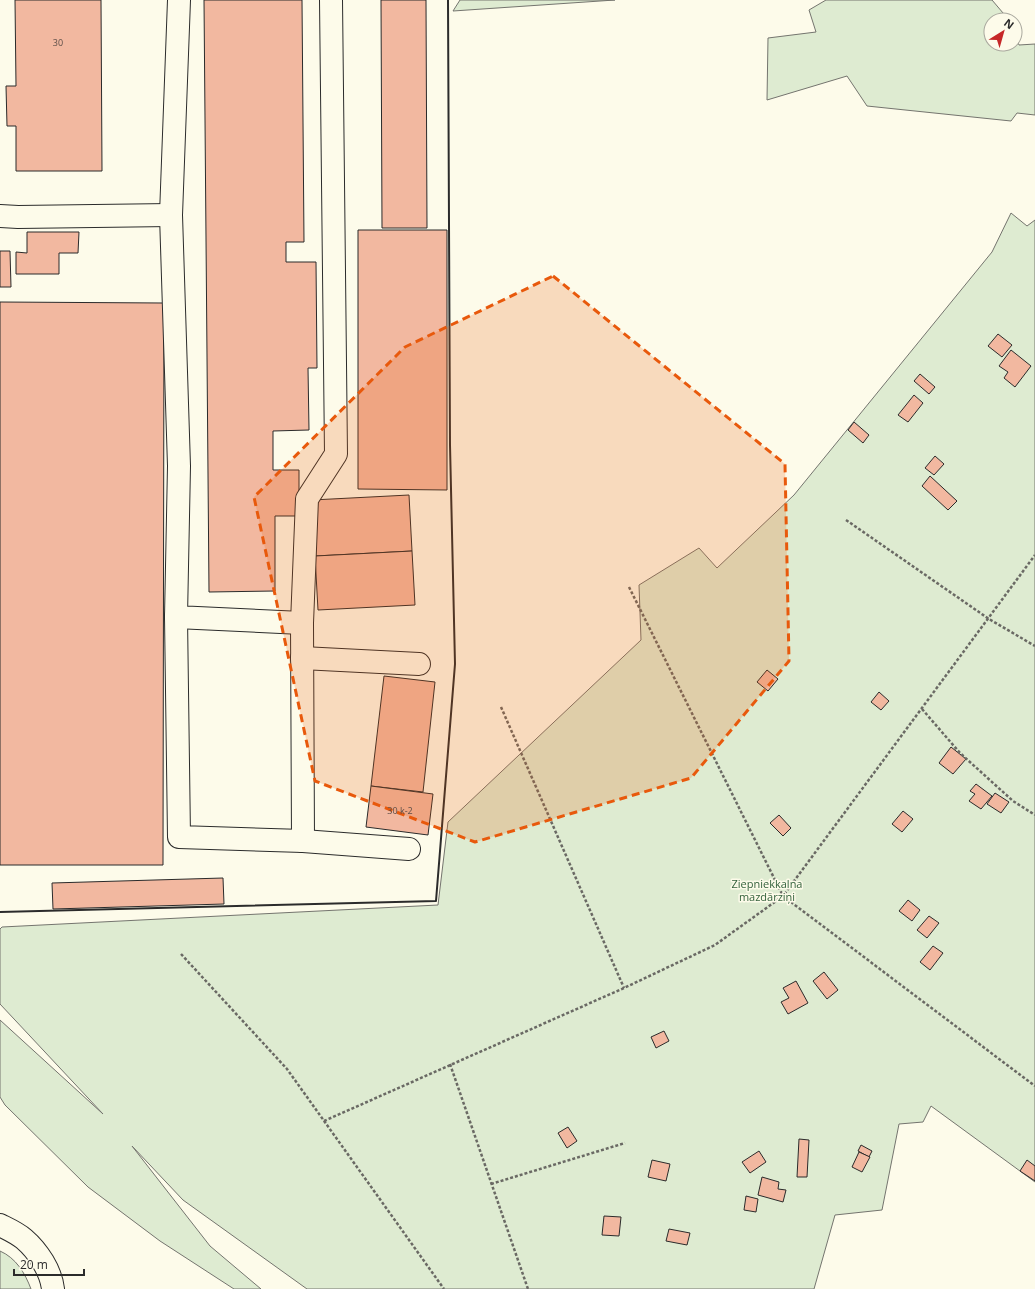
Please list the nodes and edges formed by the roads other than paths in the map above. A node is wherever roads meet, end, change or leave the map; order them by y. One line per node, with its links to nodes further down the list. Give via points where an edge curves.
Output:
1 (180, 0): 3 (street)
2 (331, 0): 6 (street, via 336,454 307,499)
3 (171, 215): 4 (street); 5 (street, via 179,466)
4 (0, 216)
5 (176, 617): 6 (street); 9 (street, via 179,837)
6 (302, 624): 7 (street)
7 (302, 658): 8 (street); 9 (street)
8 (419, 664)
9 (303, 841): 10 (street)
10 (409, 849)
11 (0, 1225): 12 (street, via 24,1238 42,1259)
12 (53, 1289)

